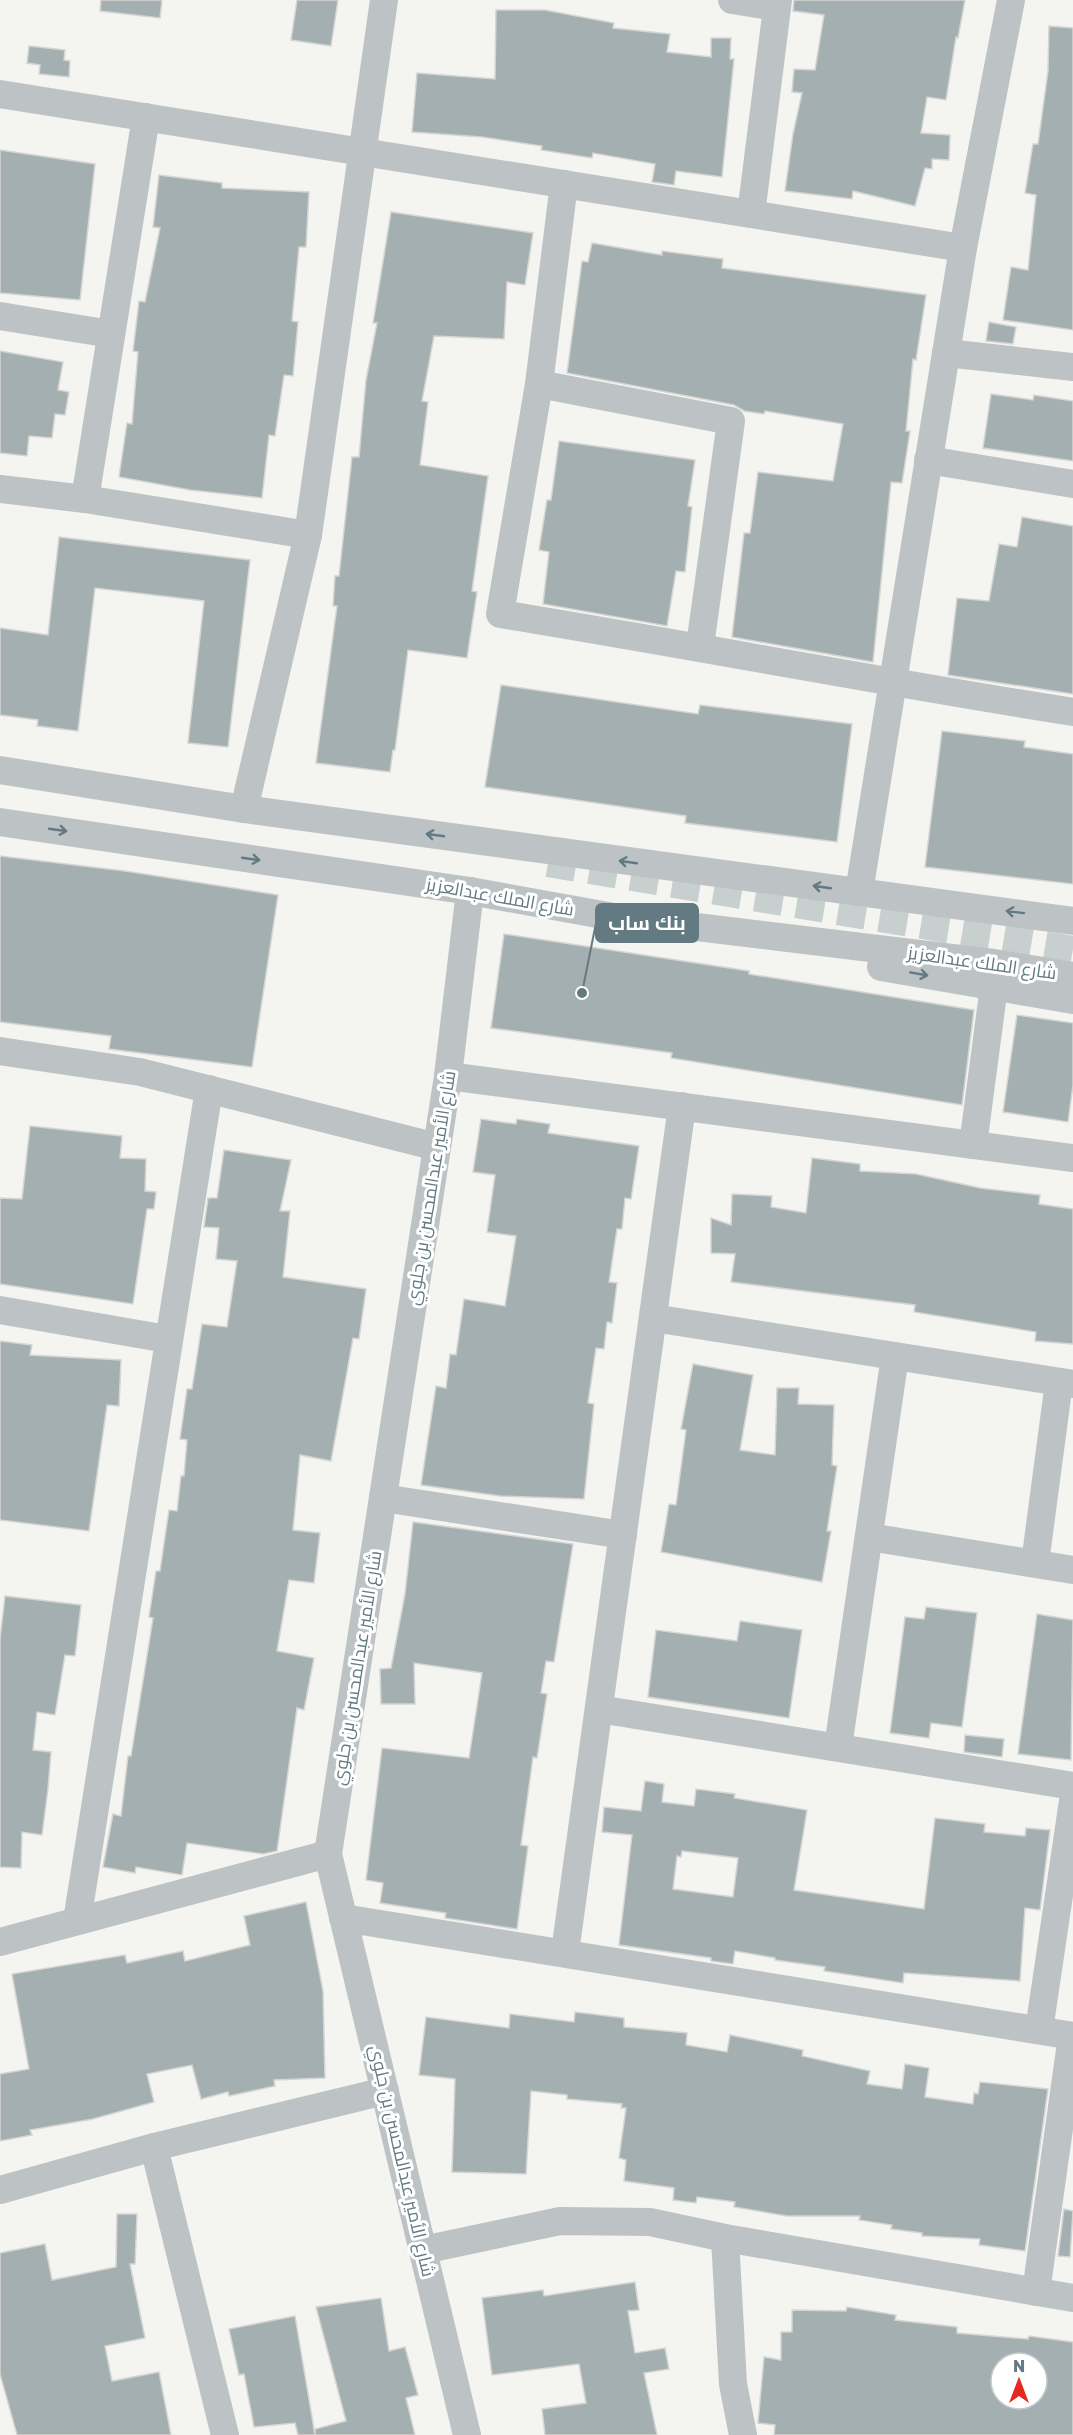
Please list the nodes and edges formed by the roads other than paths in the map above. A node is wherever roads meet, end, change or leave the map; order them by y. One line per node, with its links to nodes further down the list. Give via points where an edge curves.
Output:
1 (384, 0): 7 (street)
2 (732, 0): 4 (street)
3 (1011, 0): 10 (street)
4 (777, 4): 9 (street)
5 (0, 94): 6 (street)
6 (146, 117): 7 (street); 12 (street)
7 (362, 151): 8 (street); 20 (street)
8 (564, 184): 9 (street); 15 (street)
9 (751, 214): 10 (street)
10 (963, 248): 13 (street)
11 (0, 316): 12 (street)
12 (111, 334): 19 (street)
13 (946, 353): 14 (street); 16 (street)
14 (1073, 367)
15 (539, 384): 21 (street, via 731,421); 21 (street, via 500,614)
16 (928, 460): 17 (street); 22 (street)
17 (1073, 484)
18 (0, 489): 19 (street)
19 (85, 499): 20 (street)
20 (308, 535): 25 (street)
21 (699, 646): 22 (street)
22 (891, 683): 23 (street); 28 (street)
23 (1073, 712)
24 (0, 770): 25 (street)
25 (244, 809): 28 (street, one-way to 25)
26 (0, 822): 27 (street, شارع الملك عبدالعزيز, one-way to 27)
27 (470, 891): 29 (street, شارع الملك عبدالعزيز); 35 (street, شارع الأمير عبدالمحسن بن جلوي)
28 (859, 892): 30 (street, one-way to 28)
29 (614, 917): 31 (street, شارع الملك عبدالعزيز); 32 (street, one-way to 32)
30 (1073, 921)
31 (1073, 976)
32 (994, 986): 33 (street); 38 (street)
33 (1073, 1000)
34 (0, 1051): 36 (street, via 140,1072)
35 (448, 1076): 37 (street); 39 (street, شارع الأمير عبدالمحسن بن جلوي)
36 (209, 1089): 39 (street); 43 (street)
37 (682, 1106): 38 (street); 42 (street)
38 (973, 1145): 40 (street)
39 (437, 1147): 46 (street, شارع الأمير عبدالمحسن بن جلوي)
40 (1073, 1158)
41 (0, 1310): 43 (street)
42 (652, 1318): 44 (street); 47 (street)
43 (167, 1339): 57 (street)
44 (895, 1356): 45 (street); 48 (street)
45 (1066, 1383): 49 (street)
46 (383, 1498): 47 (street); 55 (street, شارع الأمير عبدالمحسن بن جلوي)
47 (623, 1535): 51 (street)
48 (869, 1537): 49 (street); 52 (street)
49 (1035, 1563): 50 (street)
50 (1073, 1570)
51 (599, 1709): 52 (street); 59 (street)
52 (838, 1747): 53 (street)
53 (1073, 1786)
54 (1073, 1801): 60 (street)
55 (328, 1854): 56 (street, شارع الأمير عبدالمحسن بن جلوي); 57 (street)
56 (343, 1918): 59 (street); 62 (street, شارع الأمير عبدالمحسن بن جلوي)
57 (77, 1921): 58 (street)
58 (0, 1942)
59 (565, 1952): 60 (street)
60 (1039, 2030): 61 (street)
61 (1072, 2036): 67 (street)
62 (385, 2091): 63 (street); 66 (street, شارع الأمير عبدالمحسن بن جلوي)
63 (154, 2147): 64 (street); 69 (street)
64 (0, 2190)
65 (725, 2238): 66 (street, via 650,2222 560,2221); 67 (street); 71 (street, via 733,2384)
66 (423, 2250): 70 (street, شارع الأمير عبدالمحسن بن جلوي)
67 (1036, 2292): 68 (street)
68 (1073, 2298)
69 (225, 2435)
70 (467, 2435)
71 (743, 2435)

